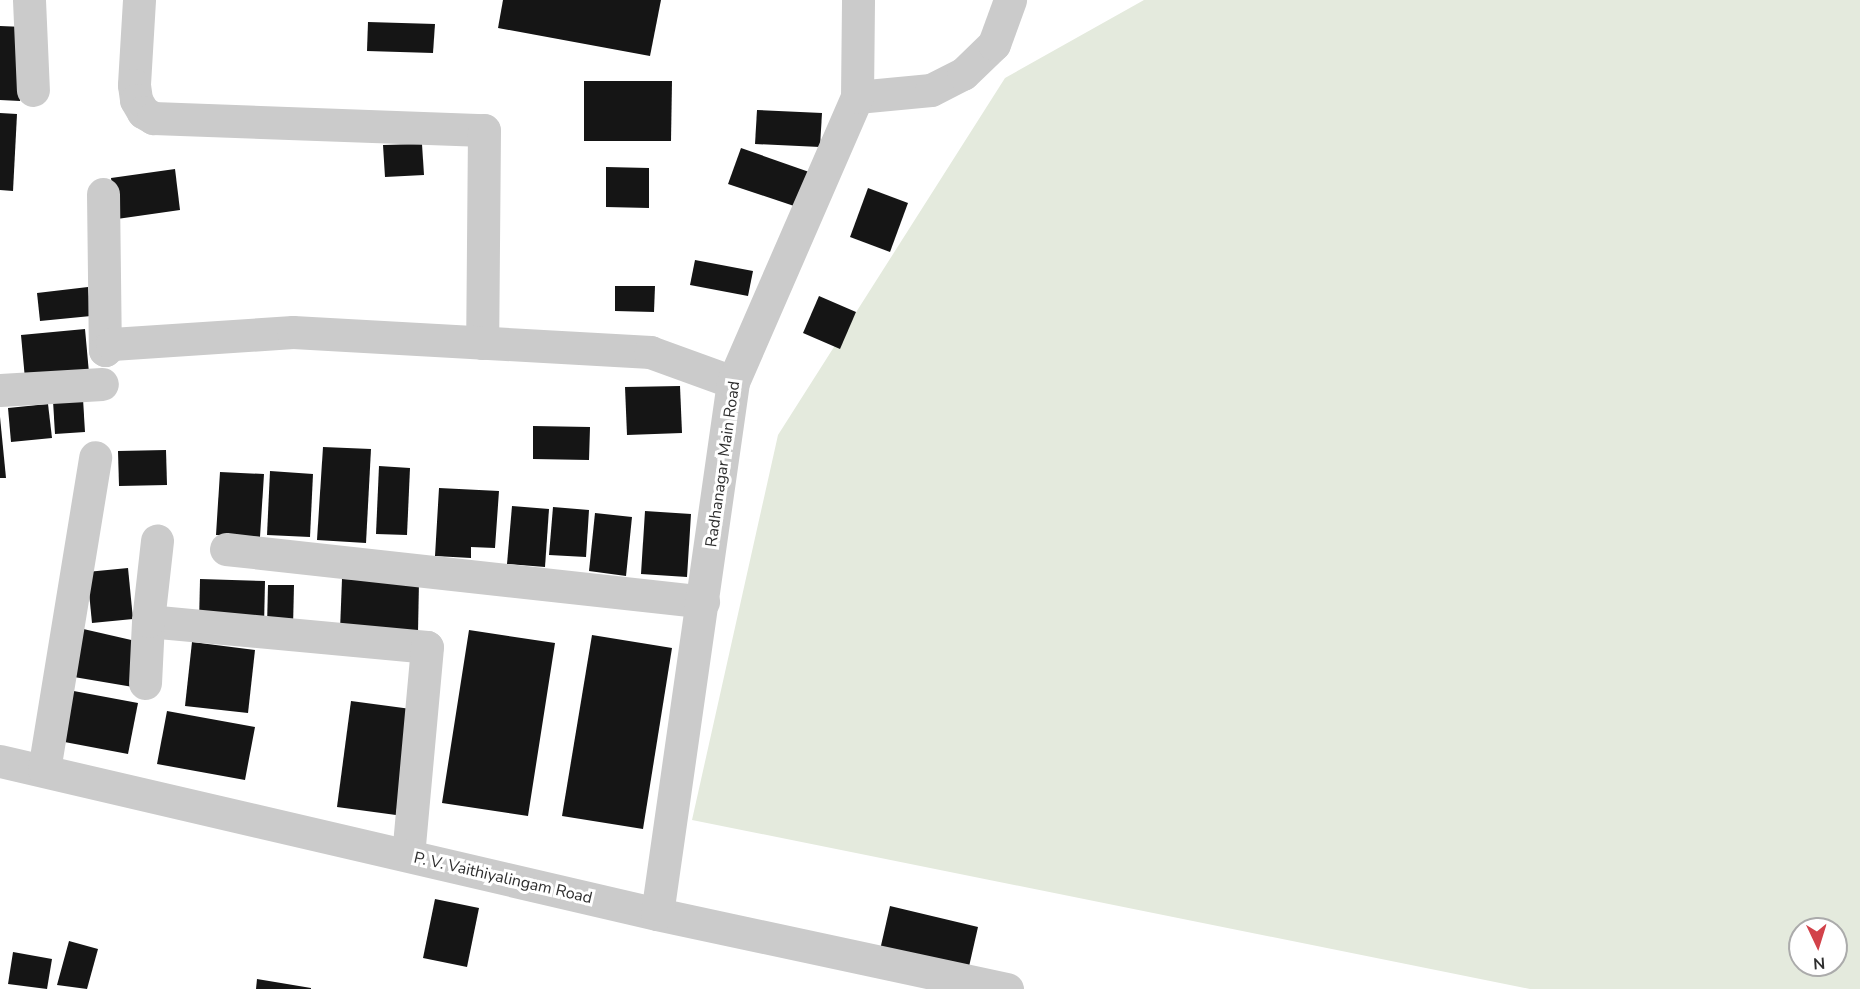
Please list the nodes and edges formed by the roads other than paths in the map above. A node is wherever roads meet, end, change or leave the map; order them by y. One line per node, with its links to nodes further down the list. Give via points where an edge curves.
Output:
1 (29, 0): 5 (street)
2 (139, 0): 8 (street, via 134,85 136,100 143,112 153,118 484,130)
3 (858, 0): 6 (street, Radhanagar Main Road)
4 (1011, 0): 6 (street, via 994,44 963,74 931,90)
5 (33, 90)
6 (857, 97): 9 (street, Radhanagar Main Road)
7 (103, 194): 8 (street, via 105,350 112,344 293,332)
8 (482, 343): 9 (street, via 650,352)
9 (733, 382): 15 (street, Radhanagar Main Road)
10 (102, 384): 11 (street)
11 (0, 390)
12 (94, 457): 19 (street)
13 (157, 541): 16 (street)
14 (226, 549): 15 (street)
15 (703, 602): 21 (street, Radhanagar Main Road)
16 (148, 621): 17 (street); 20 (street, via 428,647)
17 (145, 683)
18 (0, 761): 19 (street, P. V. Vaithiyalingam Road)
19 (44, 770): 20 (street, P. V. Vaithiyalingam Road)
20 (408, 855): 21 (street, P. V. Vaithiyalingam Road)
21 (657, 914): 22 (street, P. V. Vaithiyalingam Road)
22 (1007, 989)

